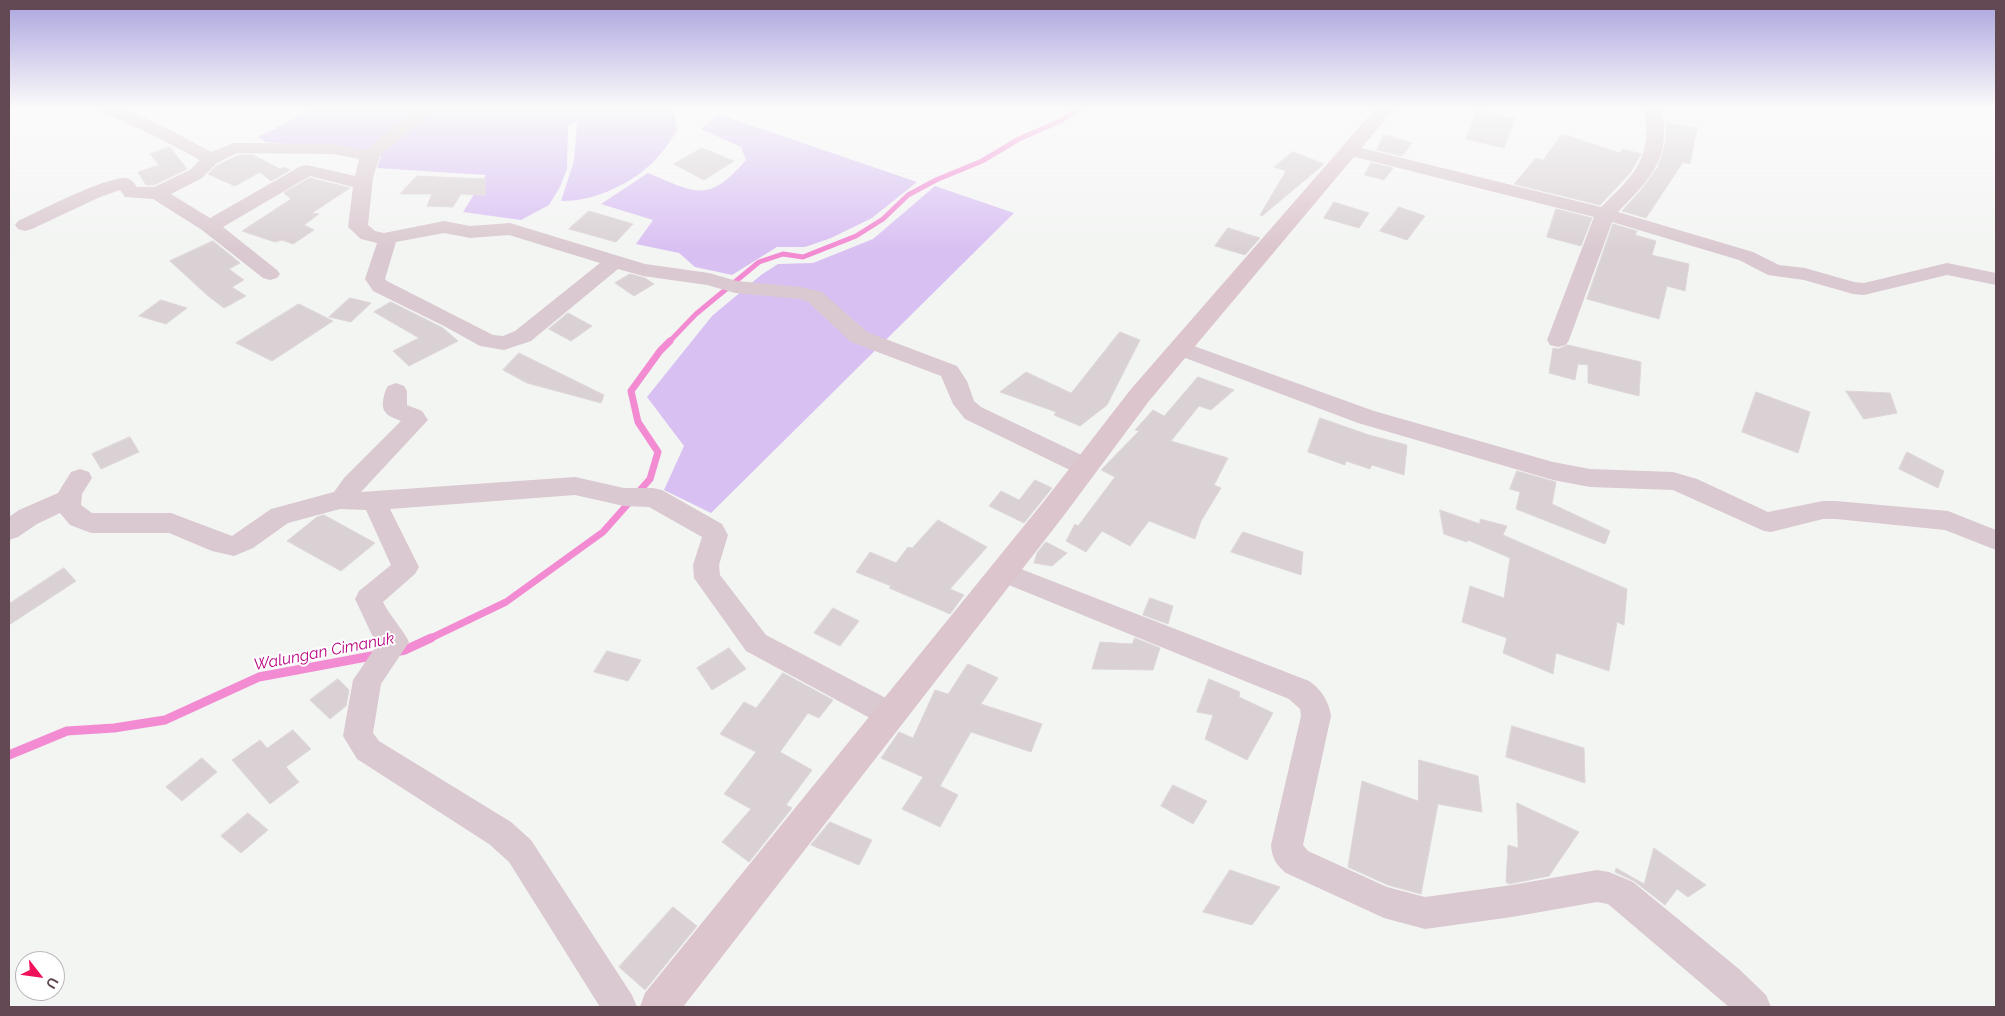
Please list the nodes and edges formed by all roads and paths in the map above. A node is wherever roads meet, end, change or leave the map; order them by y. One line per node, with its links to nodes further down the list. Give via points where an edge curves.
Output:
1 (204, 155): 8 (street)
2 (218, 155): 8 (street)
3 (367, 155): 7 (street)
4 (1345, 155): 19 (street)
5 (1371, 155): 11 (street)
6 (1652, 155): 11 (street, via 1630,189)
7 (370, 156): 9 (street)
8 (211, 159): 10 (street, via 196,174)
9 (364, 184): 13 (street, via 307,170); 14 (street, via 358,227 368,235)
10 (157, 193): 12 (street, via 132,193 124,183 93,193); 13 (street)
11 (1604, 214): 17 (street, via 1738,254 1775,272 1805,274 1859,289 1947,269); 18 (street)
12 (25, 225)
13 (210, 226): 16 (street)
14 (388, 238): 15 (street, via 444,227 470,232 510,229); 15 (street, via 375,279 380,286 496,343 511,342 522,336)
15 (615, 261): 21 (street, via 643,270 708,279 735,287 814,297 859,337 949,370 956,378 965,406 973,413)
16 (270, 274)
17 (1996, 280)
18 (1558, 340)
19 (1180, 348): 21 (street); 25 (street, via 1366,416 1553,470 1590,478 1673,481 1688,485 1764,522 1836,510 1948,521)
20 (396, 391): 22 (street, via 395,409 416,420)
21 (1085, 467): 26 (street)
22 (347, 492): 23 (street, via 349,502); 24 (street, via 280,516 234,546 221,544 172,523 85,522 75,516 74,488)
23 (373, 501): 27 (street, via 568,486 630,498 657,499 713,531 705,571 756,643); 28 (street, via 406,567 368,599 382,627 395,642 367,680 358,736 368,750 500,833 520,851)
24 (9, 530)
25 (1996, 540)
26 (1003, 572): 27 (street); 30 (street, via 1310,697 1316,716 1287,845 1288,854 1297,862 1384,902 1425,913 1597,886 1609,888 1621,893)
27 (891, 714): 29 (street)
28 (620, 1007)
29 (659, 1007)
30 (1754, 1007)

